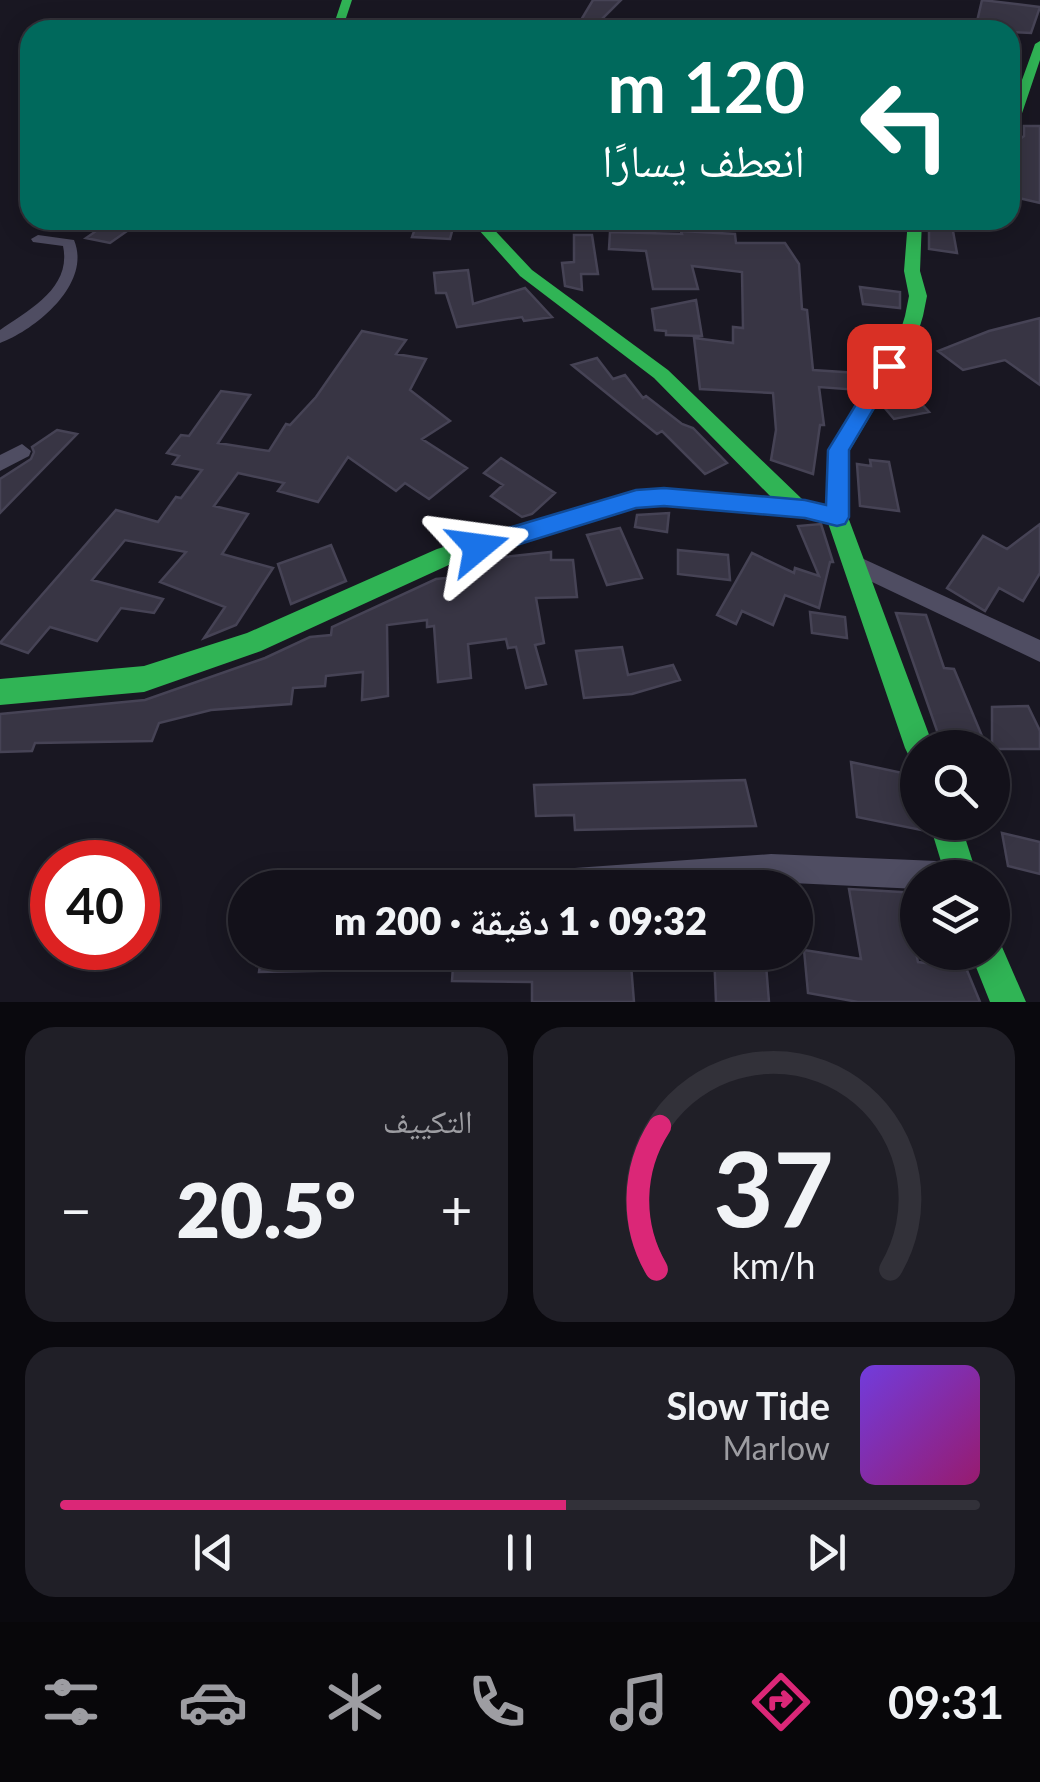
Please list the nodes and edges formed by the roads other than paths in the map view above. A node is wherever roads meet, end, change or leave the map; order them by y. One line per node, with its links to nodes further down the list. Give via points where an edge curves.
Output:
1 (1039, 50): 2 (street)
2 (1020, 103)
3 (487, 230): 9 (street, via 526,272 661,374 794,506)
4 (914, 230): 10 (street, via 914,316 907,339 839,450)
5 (38, 239): 6 (street, via 69,243 71,272 55,297)
6 (0, 338)
7 (22, 451): 8 (street)
8 (0, 464)
9 (805, 509): 10 (street); 13 (street, via 636,499 444,556 252,643 144,679)
10 (837, 517): 11 (street)
11 (855, 564): 12 (street); 14 (street)
12 (1040, 651)
13 (0, 692)
14 (914, 730)
15 (744, 870): 16 (street)
16 (900, 873)
17 (995, 970): 18 (street)
18 (1008, 1002)

